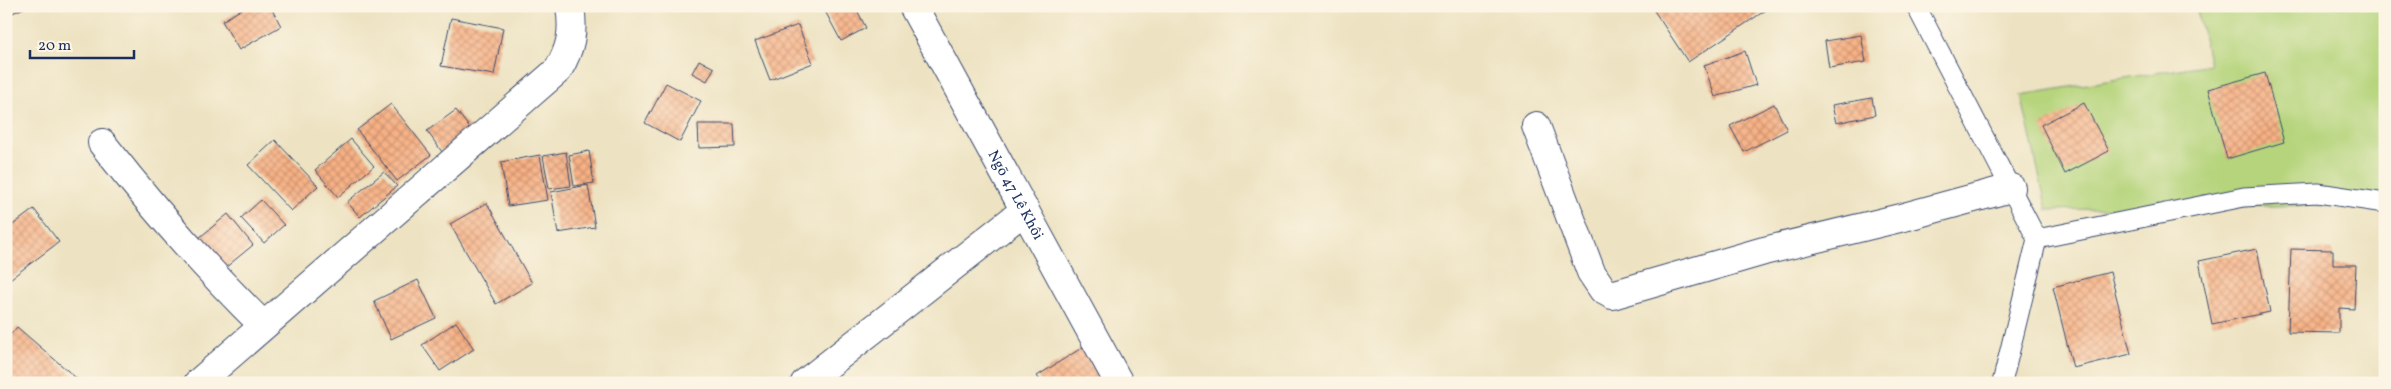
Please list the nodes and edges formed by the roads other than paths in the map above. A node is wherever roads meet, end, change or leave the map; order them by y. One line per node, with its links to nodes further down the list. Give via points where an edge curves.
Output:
1 (570, 6): 10 (street, via 572,20 568,52 558,70)
2 (913, 6): 8 (street, Ngõ 47 Lê Khôi)
3 (1916, 6): 6 (lane)
4 (1536, 126): 6 (street, via 1592,272 1603,290 1612,295 1764,251)
5 (102, 143): 10 (street, via 218,281)
6 (2011, 188): 9 (lane)
7 (2385, 203): 9 (lane, via 2318,193 2244,198)
8 (1025, 210): 12 (street); 13 (street, Ngõ 47 Lê Khôi)
9 (2037, 239): 14 (lane)
10 (263, 324): 11 (street)
11 (198, 383)
12 (806, 383)
13 (1119, 383)
14 (2002, 383)

